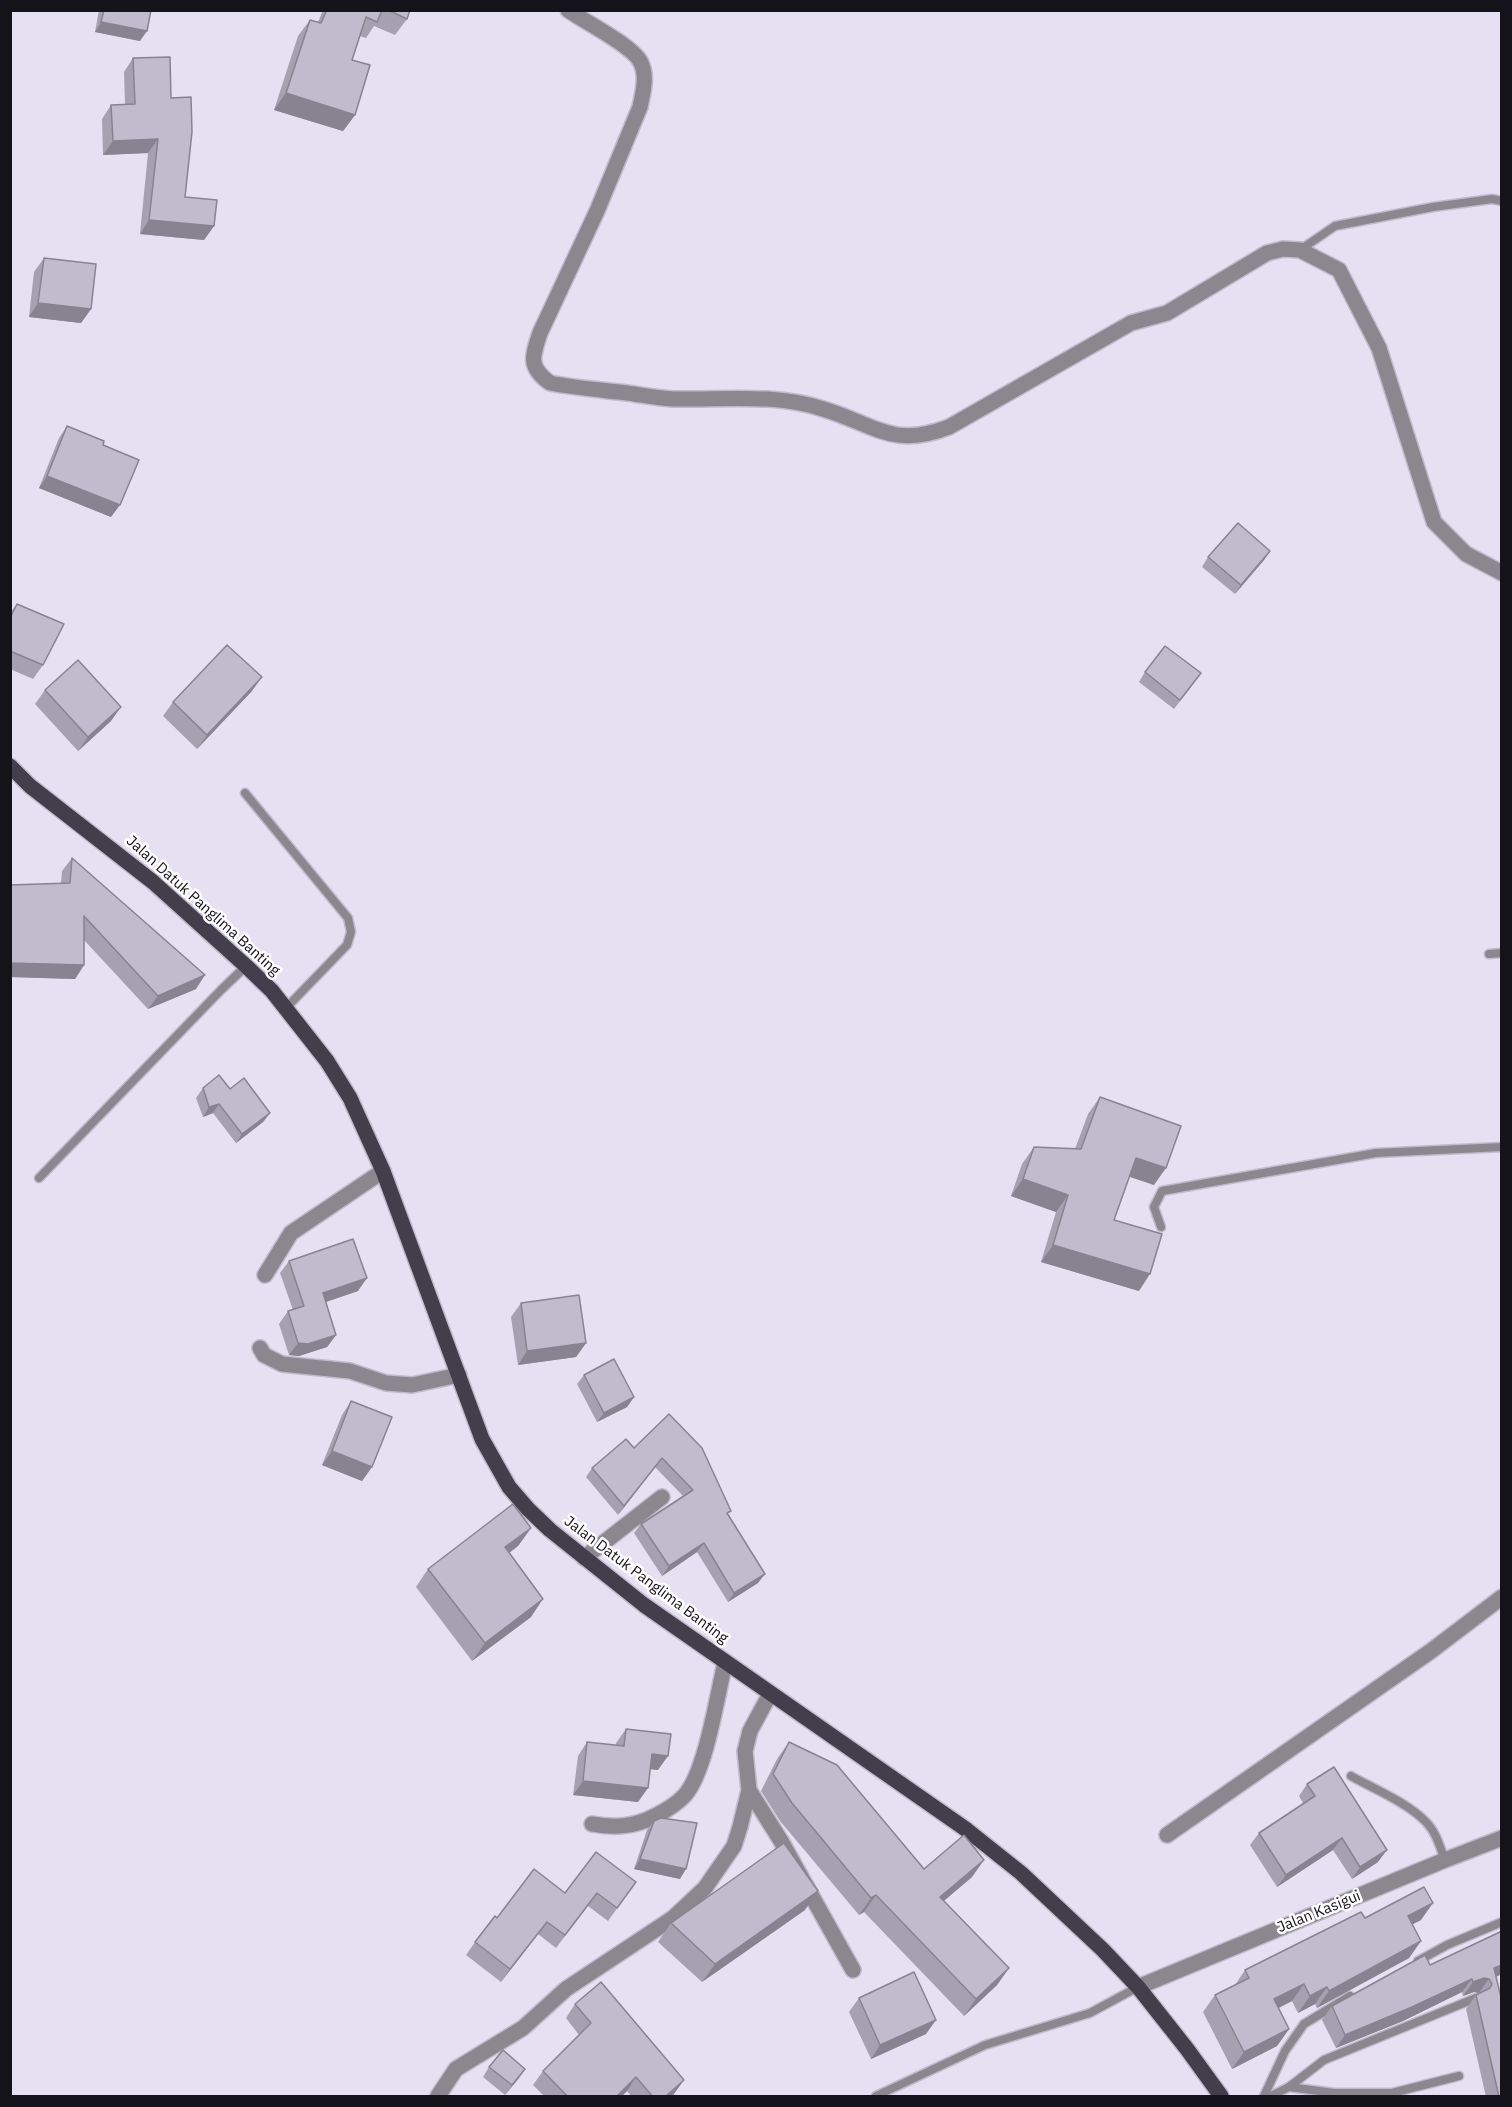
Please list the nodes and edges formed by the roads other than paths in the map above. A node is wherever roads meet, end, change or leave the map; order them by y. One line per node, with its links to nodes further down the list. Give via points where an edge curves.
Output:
1 (569, 11): 3 (street, via 632,51 640,62 644,89 597,211 533,354 539,375 550,383 671,399 789,402 824,409 885,433 933,433 950,427 1131,323 1167,313 1267,253)
2 (1502, 201): 3 (lane, via 1433,207 1335,226)
3 (1300, 250): 4 (street, via 1339,270 1355,300 1378,348 1434,522 1466,554)
4 (1502, 573)
5 (10, 766): 9 (main road, Jalan Datuk Panglima Banting, via 153,882)
6 (245, 793): 10 (lane, via 348,918 351,932 347,945)
7 (1502, 953): 8 (lane)
8 (1489, 954)
9 (246, 966): 10 (main road, Jalan Datuk Panglima Banting); 13 (lane)
10 (286, 1008): 12 (main road, Jalan Datuk Panglima Banting, via 350,1098)
11 (1502, 1147): 14 (lane, via 1376,1153 1162,1191 1154,1207)
12 (383, 1171): 15 (street, via 291,1233); 17 (main road, Jalan Datuk Panglima Banting)
13 (39, 1178)
14 (1161, 1227)
15 (265, 1275)
16 (260, 1348): 17 (street, via 264,1355 282,1364 350,1371 386,1383 412,1385)
17 (459, 1375): 19 (main road, Jalan Datuk Panglima Banting, via 482,1439 509,1487 550,1530)
18 (662, 1497): 19 (street)
19 (584, 1558): 21 (main road, Jalan Datuk Panglima Banting)
20 (1502, 1597): 26 (street)
21 (725, 1663): 22 (main road, Jalan Datuk Panglima Banting); 25 (street, via 701,1764 685,1796 640,1824 613,1828)
22 (770, 1694): 24 (street, via 744,1751); 32 (main road, Jalan Datuk Panglima Banting, via 1000,1855)
23 (1351, 1776): 28 (lane, via 1426,1822)
24 (749, 1790): 31 (street); 37 (street, via 734,1846 705,1888 673,1918 566,1989 523,2028 456,2069)
25 (592, 1824)
26 (1167, 1835)
27 (1502, 1838): 28 (street, Jalan Kasigui)
28 (1445, 1860): 32 (street, Jalan Kasigui)
29 (1502, 1922): 30 (lane)
30 (1409, 1966)
31 (853, 1970)
32 (1138, 1987): 38 (lane, via 1090,2013 985,2045); 39 (main road, Jalan Datuk Panglima Banting)
33 (1360, 1992): 40 (lane, via 1304,2024 1285,2051)
34 (1476, 1998): 36 (lane, via 1324,2060)
35 (1460, 2076): 36 (lane, via 1392,2093 1334,2093)
36 (1288, 2087): 41 (lane)
37 (438, 2097)
38 (876, 2097)
39 (1221, 2097)
40 (1264, 2097)
41 (1271, 2097)

